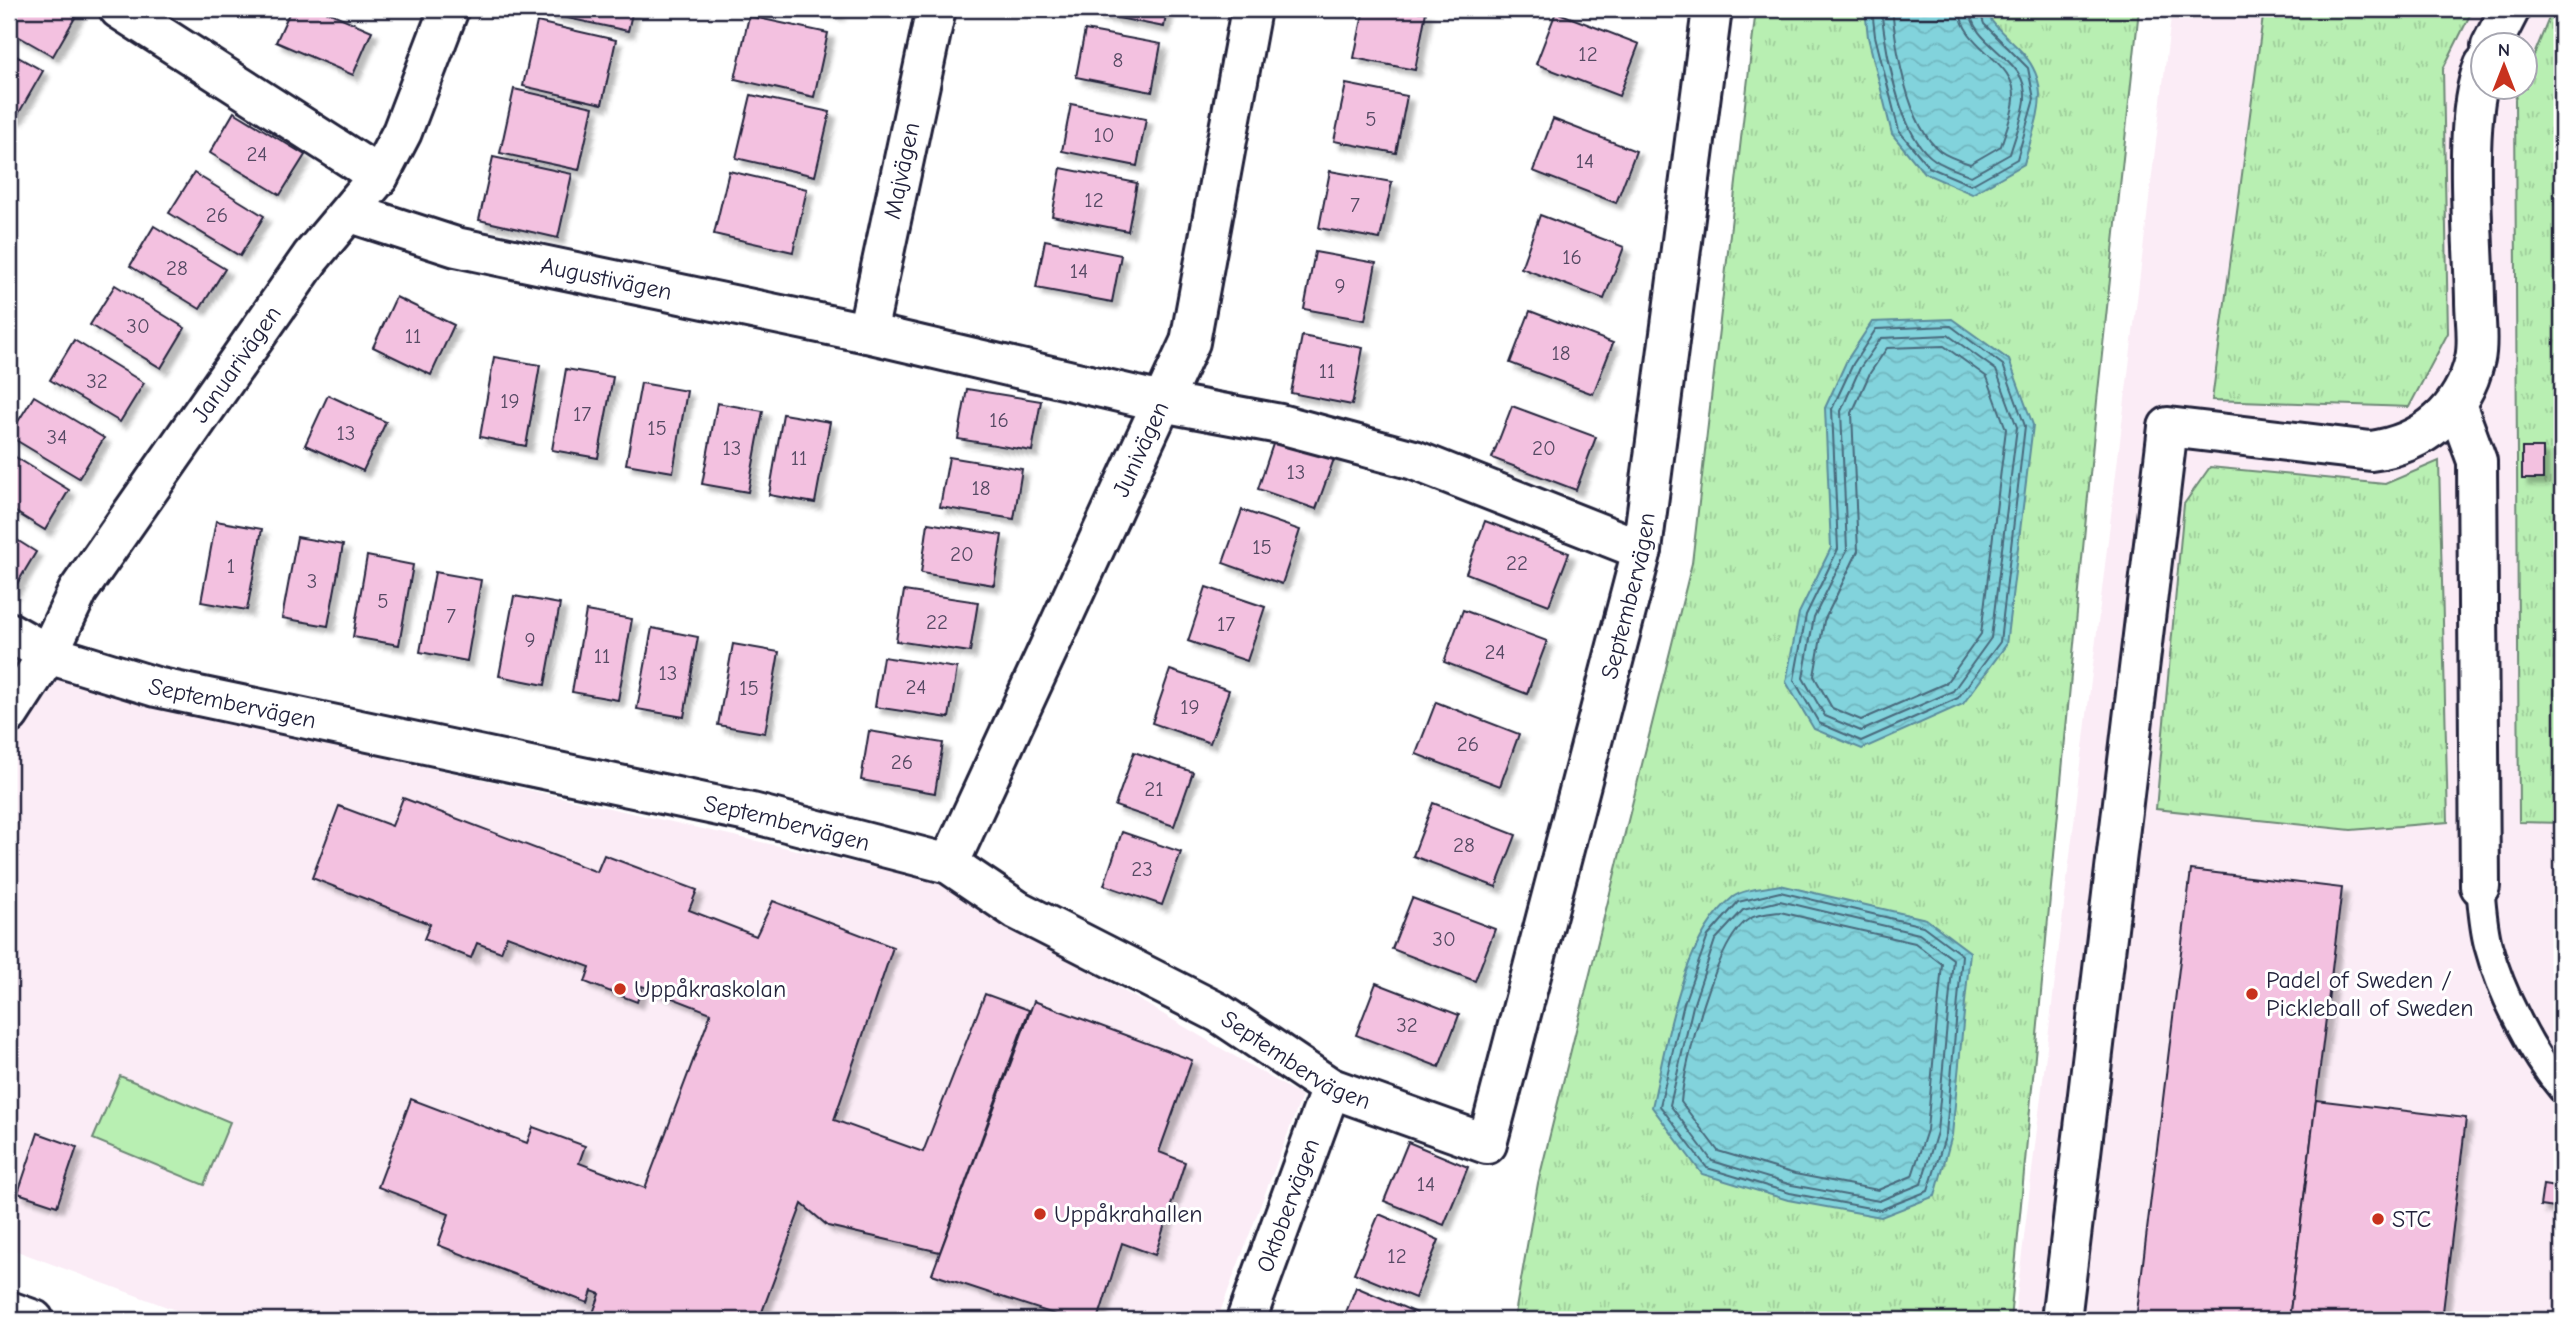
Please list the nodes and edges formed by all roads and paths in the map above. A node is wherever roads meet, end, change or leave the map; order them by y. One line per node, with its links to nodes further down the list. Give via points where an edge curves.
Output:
1 (118, 9): 9 (street)
2 (449, 9): 9 (street, Januarivägen, via 402,132)
3 (936, 9): 11 (street, Majvägen)
4 (1251, 9): 12 (street, Junivägen, via 1190,342)
5 (1712, 9): 14 (street, Septembervägen)
6 (2510, 9): 7 (street)
7 (2498, 32)
8 (2476, 102): 13 (street, via 2472,145 2475,358)
9 (379, 176): 10 (street, Januarivägen)
10 (351, 213): 11 (street, Augustivägen, via 456,247); 16 (street, Januarivägen, via 311,257 78,591)
11 (867, 333): 12 (street, Augustivägen)
12 (1162, 402): 14 (street, Augustivägen, via 1280,425 1414,460); 18 (street, Junivägen)
13 (2456, 404): 19 (street, via 2477,461); 25 (street, via 2429,430 2400,447 2371,451 2168,427)
14 (1642, 550): 20 (street, Septembervägen, via 1487,1144)
15 (9, 632): 16 (street, Septembervägen)
16 (48, 654): 17 (street, Januarivägen); 18 (street, Septembervägen, via 156,687 752,813)
17 (9, 714)
18 (949, 863): 20 (street, Septembervägen, via 1017,910 1219,1013)
19 (2480, 886): 21 (lane, via 2488,945 2508,997 2546,1070)
20 (1331, 1088): 24 (street, Oktobervägen)
21 (2562, 1089)
22 (9, 1311): 23 (street)
23 (34, 1320)
24 (1246, 1320)
25 (2061, 1320)

